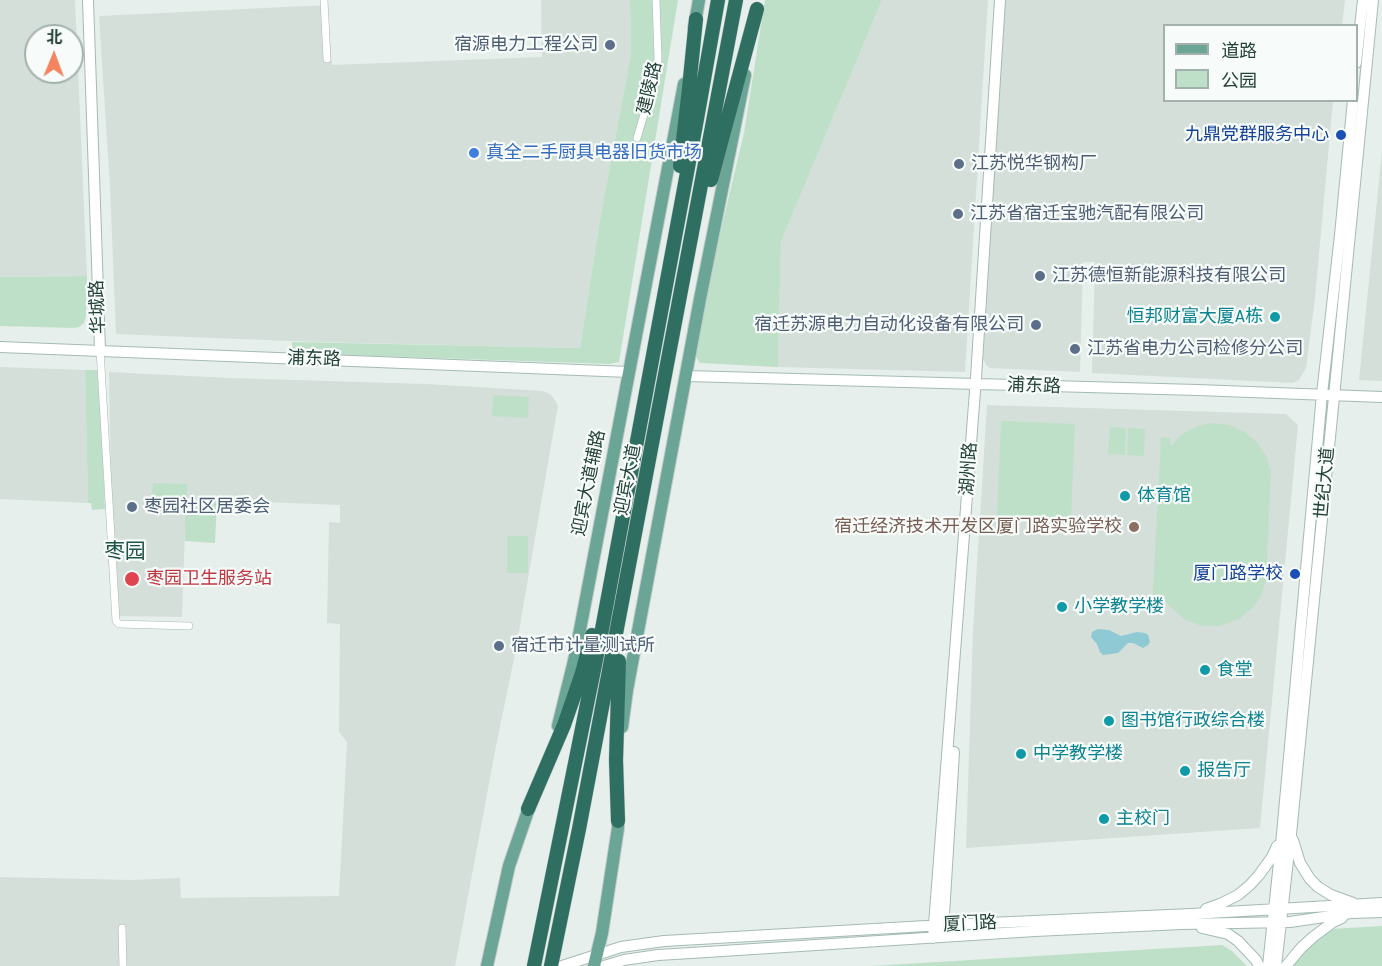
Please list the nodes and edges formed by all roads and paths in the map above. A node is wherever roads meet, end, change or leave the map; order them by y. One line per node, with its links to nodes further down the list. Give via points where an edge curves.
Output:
1 (88, 0): 19 (street, 华城路)
2 (324, 0): 13 (street)
3 (656, 0): 15 (street, 建陵路, via 657,71)
4 (699, 0): 11 (main road, 迎宾大道辅路)
5 (718, 0): 17 (highway, 迎宾大道)
6 (736, 0): 16 (highway, 迎宾大道)
7 (1000, 0): 22 (street, 湖州路)
8 (1363, 0): 12 (street)
9 (1372, 0): 23 (street, 世纪大道, via 1343,304)
10 (757, 4): 16 (highway); 21 (main road)
11 (696, 19): 17 (highway, via 667,245); 20 (main road, 迎宾大道辅路)
12 (1358, 45)
13 (327, 59)
14 (1353, 102): 23 (street, 世纪大道)
15 (637, 138)
16 (689, 254): 26 (highway, 迎宾大道)
17 (667, 282): 25 (highway, 迎宾大道)
18 (0, 347): 19 (street, 浦东路)
19 (100, 350): 20 (street, 浦东路); 27 (street, 华城路, via 116,621)
20 (629, 372): 28 (main road, 迎宾大道辅路, via 574,661 557,727)
21 (686, 376): 22 (street, 浦东路); 29 (main road, via 627,690 619,753)
22 (979, 384): 23 (street, 浦东路); 38 (street, 湖州路)
23 (1327, 395): 24 (street, 浦东路); 30 (street, 世纪大道)
24 (1382, 397)
25 (632, 472): 28 (highway, via 613,528 582,673); 44 (highway, 迎宾大道)
26 (622, 604): 29 (highway, via 616,724); 45 (highway, 迎宾大道)
27 (189, 626)
28 (528, 809): 43 (main road, 迎宾大道辅路, via 509,866)
29 (618, 821): 41 (main road)
30 (1286, 834): 32 (street, 世纪大道); 33 (street, via 1310,879); 35 (street, via 1259,875 1238,896)
31 (1382, 903): 33 (street, 厦门路)
32 (1278, 909): 33 (street, 厦门路); 35 (street, 厦门路); 36 (street, 世纪大道)
33 (1353, 909): 34 (street, 厦门路); 36 (street, 厦门路); 51 (street, via 1313,937)
34 (1382, 912)
35 (1191, 914): 38 (street, 厦门路)
36 (1276, 922): 37 (street, 厦门路); 49 (street, 世纪大道); 50 (street, 世纪大道)
37 (1181, 924): 40 (street, 厦门路); 48 (street, via 1228,934 1246,948)
38 (939, 925): 40 (street, 湖州路); 41 (street, 厦门路, via 664,942 621,947)
39 (122, 928): 42 (street)
40 (938, 937): 47 (street, 厦门路, via 658,955)
41 (595, 960): 46 (street, 厦门路)
42 (123, 966)
43 (487, 966)
44 (534, 966)
45 (551, 966)
46 (562, 966)
47 (604, 966)
48 (1259, 966)
49 (1268, 966)
50 (1276, 966)
51 (1286, 966)

